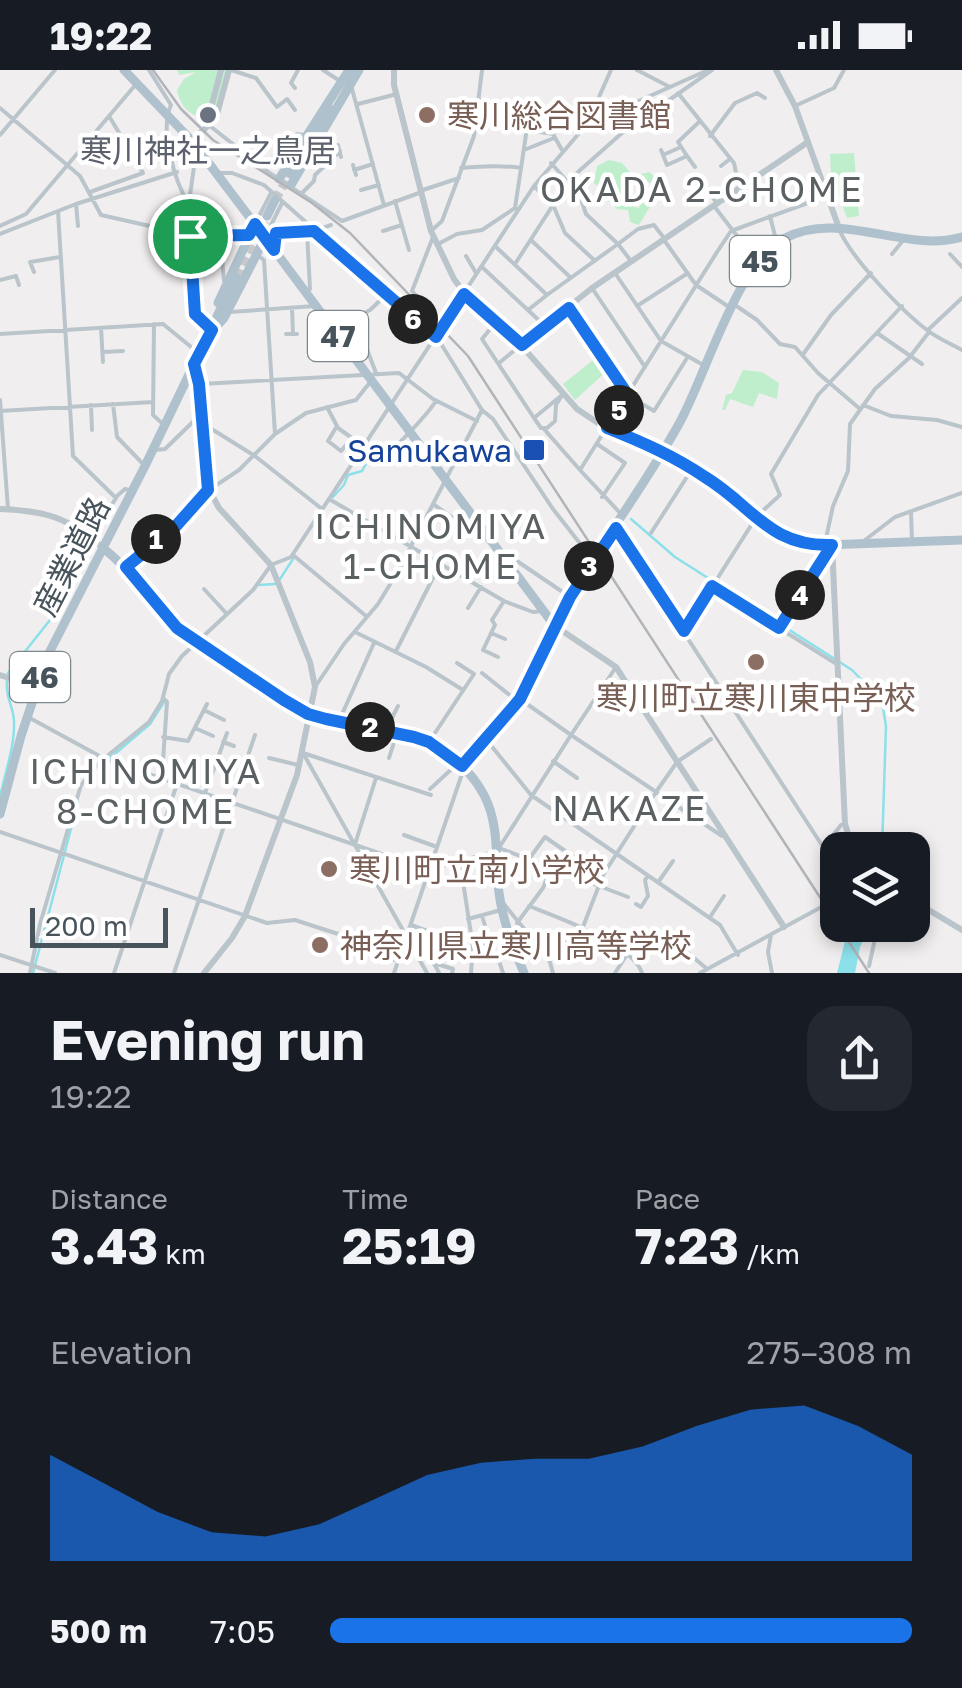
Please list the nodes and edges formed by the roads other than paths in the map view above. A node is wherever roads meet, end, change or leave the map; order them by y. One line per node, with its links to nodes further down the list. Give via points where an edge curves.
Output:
1 (55, 70): 32 (street)
2 (124, 70): 18 (main road, 47)
3 (149, 70): 30 (street, via 170,101)
4 (221, 70): 34 (street)
5 (230, 70): 29 (street, via 256,78 278,107 288,100); 34 (street)
6 (298, 70): 21 (street)
7 (323, 70): 19 (street)
8 (354, 70): 19 (main road); 62 (main road)
9 (394, 70): 23 (street)
10 (471, 70): 16 (street)
11 (611, 70): 35 (street)
12 (637, 70): 20 (street)
13 (710, 70): 17 (street)
14 (776, 70): 27 (street)
15 (844, 70): 27 (street, via 834,88)
16 (480, 73): 25 (street)
17 (698, 77): 20 (street); 22 (street)
18 (136, 83): 30 (main road, 47); 31 (street)
19 (346, 84): 26 (street); 38 (main road); 62 (main road)
20 (670, 87): 35 (street)
21 (295, 88)
22 (678, 93): 33 (street); 63 (street)
23 (396, 94): 26 (street); 70 (street)
24 (765, 98): 39 (street, via 754,94 735,104)
25 (477, 100): 36 (street, via 530,108); 56 (street, via 474,136)
26 (358, 104): 52 (street)
27 (795, 106): 42 (street)
28 (0, 108): 32 (street)
29 (296, 110)
30 (167, 114): 41 (main road, 47); 59 (street, via 167,144)
31 (109, 116): 51 (street); 69 (street, via 144,173)
32 (13, 119): 37 (street); 51 (street)
33 (699, 122): 39 (street); 43 (street, via 678,142)
34 (210, 124): 41 (street); 54 (street)
35 (588, 124): 45 (street)
36 (527, 130): 40 (street); 44 (street)
37 (0, 134)
38 (305, 136): 54 (street, via 297,134); 62 (main road)
39 (710, 136): 49 (street)
40 (554, 138): 44 (street); 45 (street)
41 (192, 141): 48 (main road, 47)
42 (808, 142): 66 (street); 72 (street)
43 (681, 147): 47 (street); 47 (street, via 662,152 668,165)
44 (524, 150): 57 (street)
45 (562, 150): 50 (street)
46 (340, 151): 71 (street)
47 (687, 156): 55 (street)
48 (205, 158): 60 (main road, 47); 77 (street, via 194,166)
49 (730, 159): 53 (street); 66 (street)
50 (551, 162): 63 (street); 67 (street)
51 (68, 164): 69 (street); 87 (street, via 26,214)
52 (373, 164): 58 (street); 65 (street)
53 (721, 166)
54 (264, 167): 62 (street)
55 (695, 167)
56 (461, 168): 57 (street); 61 (street)
57 (521, 168): 81 (street)
58 (354, 170)
59 (178, 172): 73 (street); 77 (street)
60 (217, 174): 74 (street, via 243,176); 93 (main road, 47)
61 (459, 178): 70 (street); 99 (street)
62 (286, 179): 71 (street)
63 (569, 180): 104 (street, via 586,214)
64 (700, 180): 80 (street)
65 (379, 184): 68 (street); 78 (street)
66 (748, 184): 80 (street)
67 (534, 186): 79 (street); 81 (street)
68 (362, 190)
69 (90, 192): 73 (street)
70 (421, 192): 75 (street); 99 (street)
71 (302, 193): 78 (street, via 342,221)
72 (828, 196): 84 (street); 89 (street)
73 (93, 198): 76 (street); 96 (street, via 101,216)
74 (276, 199): 83 (main road); 90 (street); 93 (street); 93 (street)
75 (395, 201): 78 (street); 85 (street)
76 (76, 204): 82 (street); 88 (street)
77 (189, 205): 96 (street)
78 (384, 205)
79 (553, 205): 101 (street); 113 (street, via 565,233)
80 (716, 205): 92 (street); 102 (street)
81 (517, 209): 99 (street, via 482,230); 105 (street)
82 (58, 211): 95 (street); 112 (street)
83 (267, 216)
84 (770, 216): 92 (street); 103 (street)
85 (402, 224): 91 (street); 107 (street)
86 (332, 225): 90 (street)
87 (0, 226)
88 (78, 226)
89 (839, 229): 100 (main road, 45); 103 (main road, 45); 122 (street)
90 (314, 231): 94 (street); 132 (street)
91 (384, 231)
92 (731, 231): 116 (street); 128 (street)
93 (258, 232): 97 (street); 106 (main road, 47); 108 (main road); 126 (main road)
94 (307, 232): 106 (street, via 276,233); 130 (street)
95 (0, 234)
96 (190, 236): 97 (street); 148 (street, via 195,314)
97 (220, 237): 126 (street, via 222,278)
98 (962, 237): 100 (main road, 45)
99 (433, 238): 131 (street); 149 (street, via 412,291)
100 (905, 238): 109 (street)
101 (531, 240): 115 (street); 124 (street)
102 (664, 240): 104 (street, via 654,225); 114 (street); 121 (street)
103 (777, 242): 116 (main road, 45)
104 (618, 244): 113 (street); 114 (street)
105 (496, 246): 115 (street); 117 (street)
106 (274, 250): 130 (main road, 47)
107 (409, 250)
108 (256, 254): 141 (street, via 264,260); 143 (main road)
109 (892, 254)
110 (950, 254): 118 (street)
111 (466, 256): 123 (street)
112 (60, 257): 119 (street, via 30,262); 152 (street)
113 (594, 260): 124 (street)
114 (632, 262): 120 (street)
115 (515, 264): 133 (street)
116 (758, 264): 138 (main road, 45)
117 (482, 266): 123 (street); 142 (street)
118 (962, 268)
119 (34, 272)
120 (615, 273): 129 (street); 136 (street)
121 (688, 273): 128 (street); 136 (street)
122 (872, 273): 137 (street); 164 (street)
123 (477, 274): 131 (street)
124 (570, 277): 133 (street)
125 (0, 280): 127 (street, via 16,276)
126 (231, 280): 148 (main road)
127 (19, 285)
128 (696, 285): 138 (street); 158 (street)
129 (592, 288): 140 (street); 171 (street)
130 (306, 292): 135 (main road, 47)
131 (464, 294): 146 (street); 149 (street)
132 (386, 295): 144 (street); 157 (street)
133 (548, 295): 142 (street)
134 (962, 298): 153 (street)
135 (315, 306): 139 (street); 145 (main road, 47)
136 (637, 306): 158 (street)
137 (902, 306): 153 (street); 154 (street)
138 (734, 307): 164 (street); 172 (main road, 45)
139 (292, 308): 141 (street); 156 (street)
140 (569, 308): 150 (street); 179 (street)
141 (267, 310): 143 (street); 175 (street)
142 (528, 310): 150 (street)
143 (227, 312): 148 (main road)
144 (355, 318): 145 (street, via 342,324); 173 (street)
145 (326, 320): 173 (main road, 47)
146 (495, 322): 159 (street); 169 (street, via 482,339)
147 (154, 324): 151 (street); 163 (street); 182 (street)
148 (214, 325): 163 (main road, 産業道路 / 46)
149 (444, 325): 157 (street)
150 (545, 326): 159 (street)
151 (101, 328): 152 (street); 162 (street)
152 (65, 330): 155 (street); 185 (street)
153 (928, 331): 160 (street); 165 (street)
154 (876, 333): 165 (street); 177 (street)
155 (0, 334)
156 (292, 334)
157 (436, 337): 174 (street); 189 (street)
158 (661, 341): 166 (street); 171 (street)
159 (522, 345): 169 (street); 178 (street)
160 (962, 350)
161 (122, 351): 162 (street)
162 (102, 352): 167 (street)
163 (200, 354): 168 (main road, 産業道路 / 46)
164 (803, 354): 177 (street)
165 (909, 357): 170 (street); 188 (street)
166 (687, 358): 172 (street); 179 (street, via 654,412)
167 (103, 362)
168 (194, 364): 176 (street); 194 (main road, 産業道路 / 46)
169 (499, 364): 191 (street)
170 (922, 364)
171 (646, 366): 179 (street)
172 (706, 366): 206 (main road, 45)
173 (371, 376): 174 (street, via 399,372); 175 (street); 186 (street, via 356,400); 187 (main road, 47)
174 (408, 379): 181 (street); 187 (street)
175 (271, 380): 176 (street); 201 (street)
176 (199, 384): 192 (street)
177 (831, 384): 188 (street); 223 (street, via 771,474 780,495)
178 (562, 395): 191 (street); 197 (street); 198 (street, via 555,421)
179 (628, 395): 197 (street)
180 (0, 400): 190 (street)
181 (437, 401): 193 (street); 200 (street)
182 (152, 402): 183 (street); 194 (street, via 153,415)
183 (114, 404): 184 (street); 208 (street, via 117,437)
184 (91, 405): 185 (street); 199 (street)
185 (70, 406): 190 (street); 216 (street, via 73,456)
186 (326, 407): 195 (street); 201 (street)
187 (390, 407): 200 (main road, 47); 204 (street)
188 (861, 407): 196 (street); 232 (street, via 848,430 848,471 832,506)
189 (482, 410): 193 (street); 236 (street)
190 (0, 411): 219 (street)
191 (534, 418): 198 (street)
192 (202, 419): 205 (street, via 165,449); 207 (street); 213 (street)
193 (477, 421): 211 (street)
194 (164, 425): 205 (main road, 産業道路 / 46)
195 (337, 426): 202 (street); 202 (street, via 328,441 341,451)
196 (962, 427)
197 (607, 428): 203 (street); 206 (street)
198 (544, 429): 210 (street)
199 (92, 430)
200 (410, 433): 204 (street, via 384,461); 211 (main road, 47)
201 (275, 434): 207 (street)
202 (351, 438): 204 (street)
203 (597, 444): 210 (street); 215 (street, via 625,463)
204 (365, 448): 217 (street)
205 (152, 449): 208 (main road, 産業道路 / 46)
206 (664, 452): 209 (main road); 222 (main road, 45)
207 (255, 456): 213 (street); 220 (street)
208 (145, 466): 212 (main road, 産業道路 / 46)
209 (692, 469): 223 (main road); 225 (street)
210 (580, 470): 215 (street)
211 (445, 481): 218 (street); 226 (main road, 47)
212 (133, 490): 216 (street); 233 (main road, 産業道路 / 46)
213 (208, 490): 238 (street); 239 (street)
214 (962, 493): 221 (street)
215 (602, 497): 222 (street)
216 (116, 498): 227 (street)
217 (328, 499): 220 (street); 231 (street)
218 (433, 504): 226 (street); 231 (street)
219 (4, 509): 227 (street, via 54,515)
220 (322, 509): 234 (street)
221 (911, 512): 229 (street); 230 (street, via 888,521)
222 (624, 517): 224 (main road, 45)
223 (755, 519): 232 (main road, via 790,540); 240 (street)
224 (616, 528): 236 (main road, 45); 251 (street)
225 (651, 532)
226 (484, 534): 235 (main road, 47)
227 (92, 538): 233 (street)
228 (962, 540): 229 (main road)
229 (912, 541): 230 (main road)
230 (862, 544): 232 (main road)
231 (412, 545): 237 (street); 248 (street)
232 (828, 545): 250 (street); 260 (street)
233 (104, 548): 239 (main road); 264 (main road, 産業道路 / 46)
234 (292, 555): 238 (street); 248 (street)
235 (505, 560): 243 (street, via 511,557); 246 (main road, 47)
236 (593, 560): 243 (main road, 45)
237 (440, 562): 241 (street); 257 (street)
238 (271, 564): 247 (street); 265 (street)
239 (126, 567): 256 (main road)
240 (714, 583): 250 (street); 251 (street)
241 (481, 587): 244 (street); 245 (street)
242 (204, 588): 247 (street)
243 (570, 597): 249 (main road, 45)
244 (504, 601): 246 (street); 253 (street)
245 (468, 608)
246 (542, 610): 249 (main road, 47)
247 (226, 613): 256 (street)
248 (367, 616): 252 (street)
249 (554, 625): 261 (street); 268 (main road, 45)
250 (779, 628): 260 (street)
251 (684, 631): 312 (street)
252 (355, 632): 255 (street); 265 (street)
253 (491, 632): 254 (street); 258 (street, via 483,650)
254 (504, 639)
255 (374, 643): 257 (street); 275 (street)
256 (196, 644): 267 (street, via 172,669); 272 (main road)
257 (396, 651): 266 (street)
258 (498, 656)
259 (462, 664): 266 (street, via 474,674)
260 (838, 666): 306 (street)
261 (616, 667): 280 (street); 293 (street)
262 (5, 676): 264 (street)
263 (484, 676): 268 (street)
264 (36, 686): 273 (main road, 産業道路 / 46)
265 (315, 688): 272 (street)
266 (462, 690): 286 (street)
267 (165, 700): 281 (street); 291 (street)
268 (519, 700): 280 (street); 284 (main road, 45)
269 (207, 704): 271 (street)
270 (395, 708): 277 (street)
271 (204, 710): 274 (street); 276 (street)
272 (308, 714): 275 (main road); 288 (street)
273 (27, 717): 291 (street); 304 (main road, 産業道路 / 46)
274 (224, 720)
275 (338, 722): 277 (main road)
276 (196, 728): 281 (street, via 188,741); 282 (street)
277 (393, 731): 286 (main road); 289 (street)
278 (226, 733): 285 (street)
279 (255, 735): 303 (street)
280 (571, 735): 292 (street); 300 (street)
281 (163, 736): 296 (street)
282 (212, 736)
283 (711, 739): 293 (street)
284 (486, 740): 294 (main road, 45); 302 (street)
285 (223, 742): 287 (street); 301 (street)
286 (429, 742): 294 (main road)
287 (234, 746)
288 (303, 753): 295 (street); 297 (street); 313 (street)
289 (388, 755)
290 (269, 758): 295 (street)
291 (105, 759): 296 (street); 316 (street, via 81,784)
292 (553, 761): 298 (street); 302 (street)
293 (677, 762): 300 (street); 311 (street)
294 (460, 765): 297 (street, via 433,790); 314 (street, via 464,772); 315 (main road, via 484,796)
295 (300, 766): 305 (street)
296 (162, 778): 299 (street)
297 (376, 778): 313 (street)
298 (577, 778)
299 (177, 784): 301 (street); 325 (street)
300 (656, 792): 311 (street); 317 (street)
301 (205, 793): 303 (street)
302 (531, 795): 315 (street); 317 (street)
303 (232, 802): 305 (street); 330 (street)
304 (0, 814)
305 (280, 819): 313 (street); 336 (street)
306 (845, 824): 308 (street); 309 (street)
307 (0, 832): 316 (street)
308 (835, 832)
309 (847, 832)
310 (407, 834): 314 (street)
311 (726, 838): 343 (street)
312 (820, 843)
313 (355, 844): 322 (street); 347 (street)
314 (437, 847): 322 (street)
315 (498, 849): 318 (street); 320 (street); 332 (main road)
316 (63, 853): 325 (street); 362 (street)
317 (616, 854): 323 (street); 324 (street)
318 (529, 860): 321 (street); 324 (street, via 545,838)
319 (674, 861): 326 (street)
320 (461, 862): 322 (street); 339 (street)
321 (552, 868): 327 (street); 333 (street)
322 (430, 870): 341 (street)
323 (648, 875): 326 (street); 331 (street, via 641,907)
324 (602, 877): 327 (street)
325 (144, 881): 330 (street); 367 (street)
326 (658, 882): 338 (street)
327 (599, 886): 329 (street); 342 (street)
328 (724, 896): 338 (street)
329 (628, 897)
330 (198, 900): 336 (street); 368 (street)
331 (636, 904)
332 (501, 905): 337 (street); 340 (street); 376 (main road)
333 (529, 906): 340 (street); 342 (street)
334 (820, 908): 343 (street)
335 (930, 911): 344 (street)
336 (245, 916): 359 (street, via 295,920 372,945); 369 (street)
337 (482, 916): 339 (street); 350 (street)
338 (710, 917): 357 (street)
339 (470, 919): 354 (street)
340 (517, 923): 348 (street)
341 (411, 925): 347 (street); 360 (street, via 438,934)
342 (584, 927): 346 (street); 348 (street, via 574,946)
343 (784, 927): 345 (street)
344 (962, 930)
345 (770, 935): 357 (street); 380 (street)
346 (600, 937): 356 (street); 358 (street)
347 (407, 938): 359 (street); 371 (street)
348 (538, 938): 377 (street)
349 (498, 940): 350 (street)
350 (490, 942): 354 (street)
351 (675, 942): 364 (street, via 694,953)
352 (874, 942): 363 (street)
353 (455, 948): 354 (street)
354 (474, 948): 374 (street)
355 (0, 954): 362 (street)
356 (589, 954)
357 (738, 955): 364 (street)
358 (627, 956): 378 (street); 379 (street)
359 (398, 961): 370 (street)
360 (434, 963): 372 (street); 373 (street)
361 (502, 964): 375 (street)
362 (32, 965): 365 (street); 366 (street)
363 (868, 966)
364 (705, 971)
365 (30, 973)
366 (55, 973)
367 (114, 973)
368 (174, 973)
369 (204, 973)
370 (394, 973)
371 (427, 973)
372 (440, 973)
373 (452, 973)
374 (471, 973)
375 (503, 973)
376 (524, 973)
377 (553, 973)
378 (615, 973)
379 (642, 973)
380 (772, 973)

